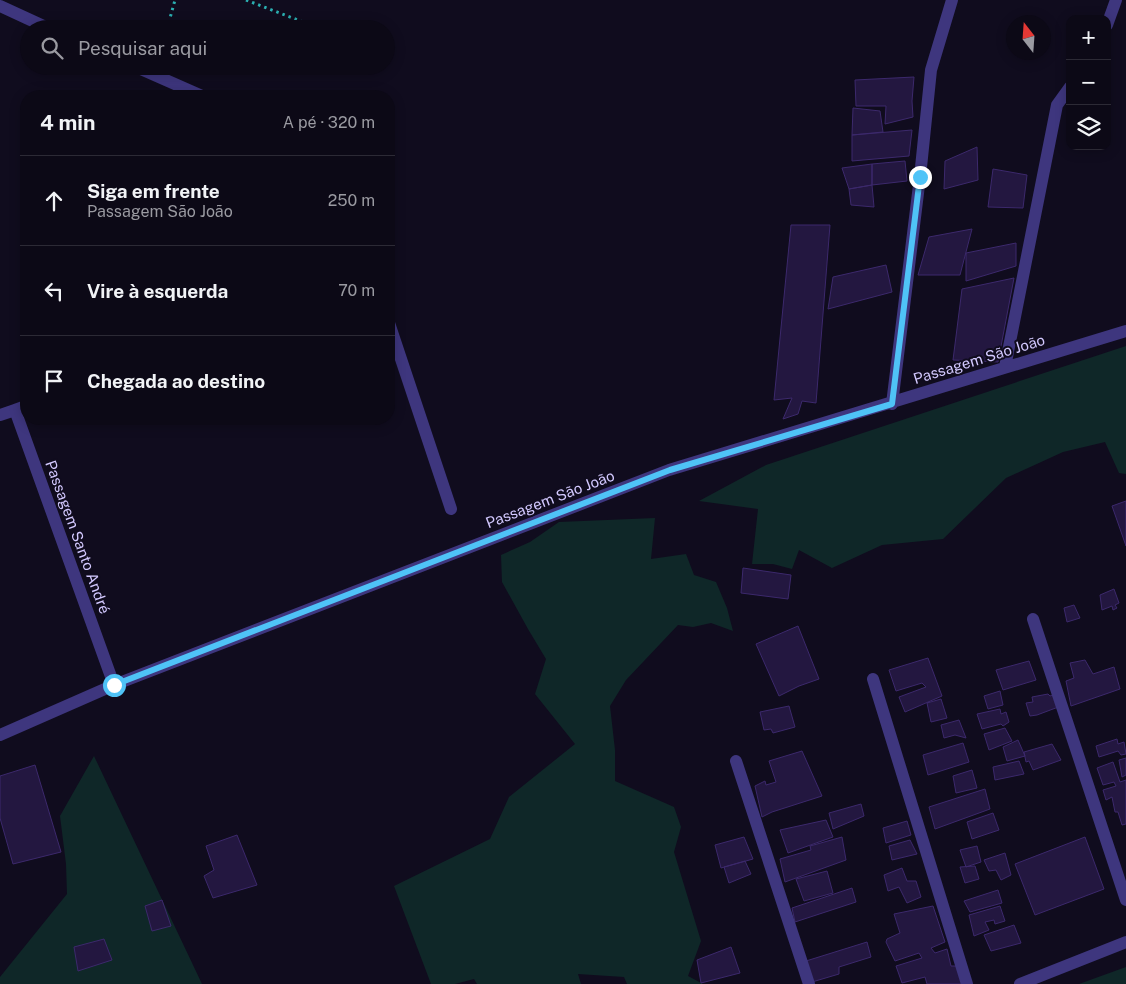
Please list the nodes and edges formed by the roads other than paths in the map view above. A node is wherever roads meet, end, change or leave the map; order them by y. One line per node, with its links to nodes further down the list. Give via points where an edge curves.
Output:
1 (952, 0): 14 (street, via 931,70)
2 (1116, 0): 6 (street)
3 (1120, 0): 4 (street)
4 (1126, 2)
5 (0, 6): 7 (street)
6 (1110, 15)
7 (30, 20)
8 (154, 75): 9 (street)
9 (188, 90)
10 (1066, 93): 13 (street, via 1057,105)
11 (1126, 332): 13 (street, Passagem São João)
12 (395, 341): 18 (street)
13 (1005, 367): 14 (street, Passagem São João)
14 (892, 404): 21 (street, Passagem São João, via 670,470)
15 (20, 408): 16 (street)
16 (0, 415)
17 (27, 425): 21 (street, Passagem Santo André)
18 (451, 509)
19 (1033, 619): 24 (street)
20 (873, 679): 27 (street)
21 (114, 685): 22 (street, Passagem São João)
22 (0, 735)
23 (736, 761): 26 (street)
24 (1126, 900)
25 (1126, 942): 28 (street)
26 (809, 984)
27 (967, 984)
28 (1020, 984)

